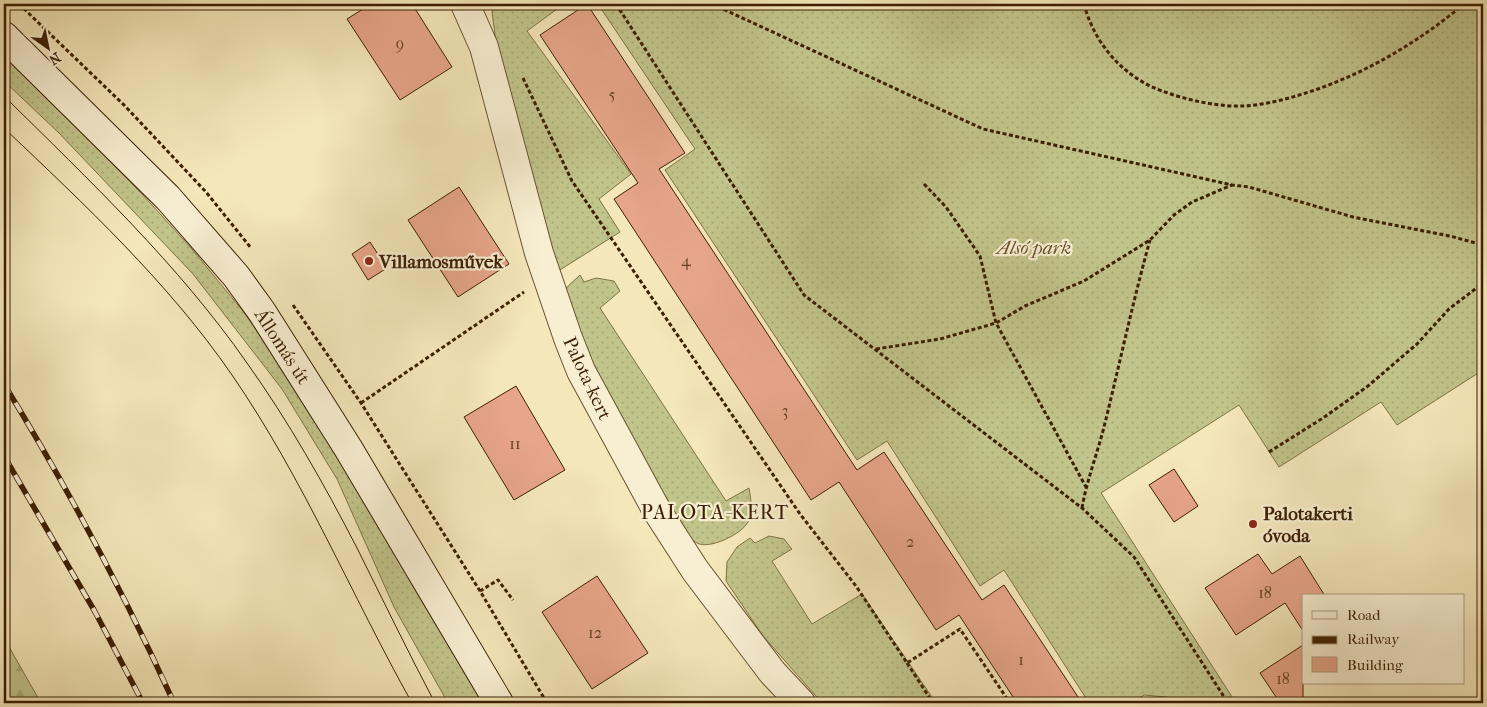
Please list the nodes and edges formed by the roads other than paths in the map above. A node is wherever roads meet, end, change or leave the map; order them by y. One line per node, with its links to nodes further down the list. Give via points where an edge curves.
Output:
1 (468, 5): 4 (main road, Palota-kert, via 484,47 547,276 581,371 656,510 694,570 772,672)
2 (4, 36): 3 (main road, Állomás út, via 168,198 236,276 348,448)
3 (499, 703)
4 (801, 703)

